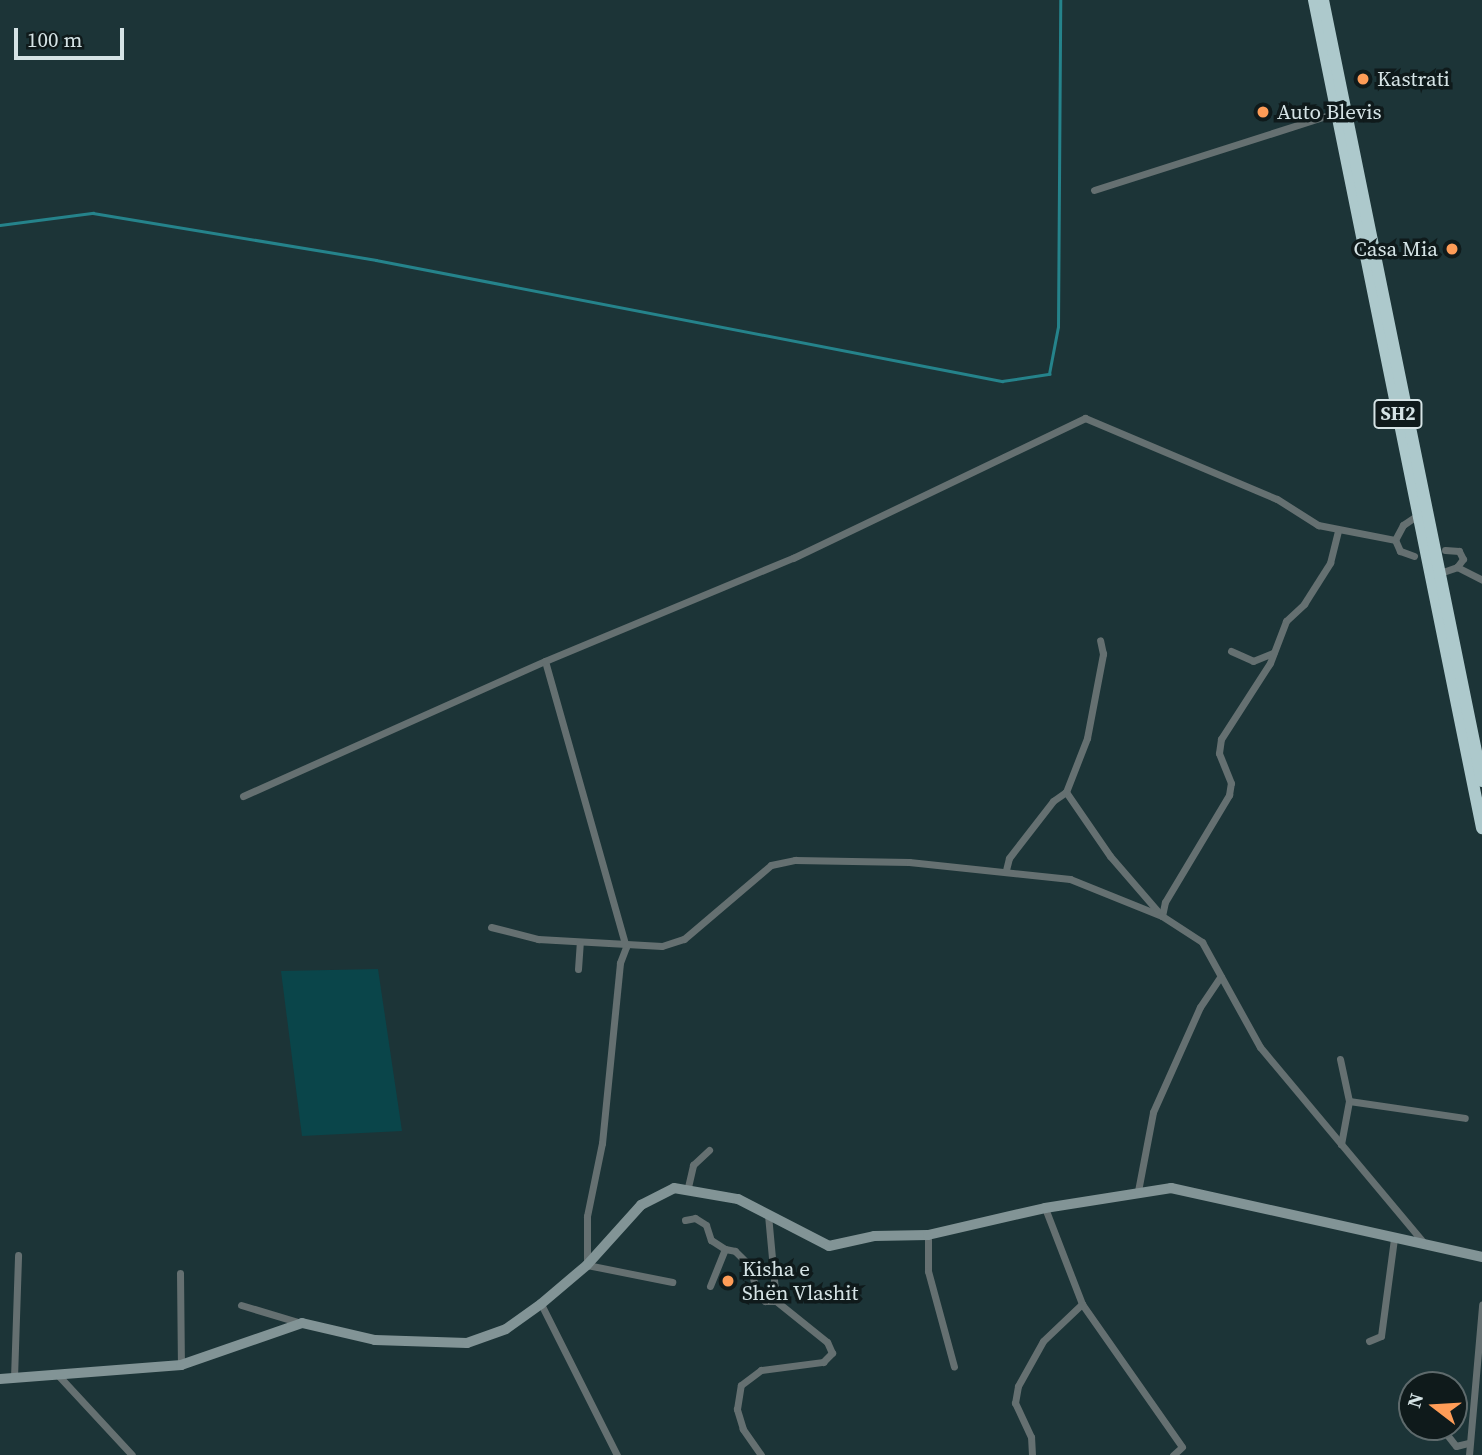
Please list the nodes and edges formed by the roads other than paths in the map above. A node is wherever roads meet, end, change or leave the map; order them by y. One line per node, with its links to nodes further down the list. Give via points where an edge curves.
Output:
1 (1314, 0): 3 (highway, SH2)
2 (1324, 0): 11 (highway, SH2)
3 (1336, 113): 4 (street); 5 (highway, SH2)
4 (1094, 190)
5 (1418, 516): 7 (street, via 1403,525); 20 (highway, SH2)
6 (1338, 532): 7 (street); 15 (street, via 1330,564 1304,604 1286,621); 16 (street, via 1277,499 1085,418 793,558)
7 (1395, 541): 9 (street, via 1400,551)
8 (1445, 550): 10 (street, via 1462,555)
9 (1414, 556)
10 (1457, 567): 11 (street); 12 (street)
11 (1440, 573): 17 (highway, SH2)
12 (1482, 580)
13 (1100, 640): 18 (street, via 1103,654 1087,738)
14 (1231, 650): 15 (street, via 1253,661)
15 (1273, 653): 22 (street, via 1221,740 1219,752 1231,783 1229,795 1165,902)
16 (545, 661): 19 (street); 25 (street)
17 (1482, 781)
18 (1066, 792): 21 (street, via 1017,849); 22 (street, via 1110,856)
19 (243, 796)
20 (1482, 828)
21 (1006, 870): 22 (street, via 1070,880); 25 (street, via 909,862 782,862 760,873 684,939 662,946)
22 (1162, 916): 27 (street, via 1202,942)
23 (491, 927): 24 (street)
24 (580, 943): 25 (street, via 608,940); 26 (street)
25 (626, 947): 44 (street, via 620,963 602,1143 587,1216)
26 (578, 969)
27 (1221, 976): 31 (street, via 1260,1047); 34 (street, via 1200,1007 1153,1112)
28 (1340, 1059): 29 (street)
29 (1349, 1101): 30 (street); 31 (street)
30 (1465, 1118)
31 (1341, 1144): 40 (street)
32 (709, 1150): 33 (street, via 694,1165)
33 (688, 1187): 36 (street, via 738,1199); 44 (street, via 658,1193 641,1205)
34 (1138, 1191): 35 (street); 39 (street, via 1198,1191)
35 (1045, 1208): 38 (street); 50 (street)
36 (768, 1214): 38 (street, via 829,1246 874,1236); 48 (street)
37 (685, 1220): 41 (street, via 695,1218 706,1225 710,1240)
38 (928, 1235): 56 (street, via 928,1271)
39 (1394, 1239): 40 (street); 54 (street, via 1381,1336)
40 (1423, 1242): 43 (street)
41 (724, 1250): 47 (street); 48 (street, via 745,1256 757,1295)
42 (18, 1255): 58 (street)
43 (1482, 1257)
44 (587, 1265): 46 (street); 49 (street)
45 (180, 1273): 55 (street)
46 (672, 1282)
47 (710, 1286)
48 (776, 1301): 64 (street, via 827,1342 832,1353 823,1362 761,1370 741,1385 737,1409 743,1429)
49 (541, 1304): 53 (street, via 506,1329 467,1343 375,1340); 63 (street)
50 (1082, 1304): 65 (street, via 1043,1341 1018,1386 1015,1403 1031,1437); 66 (street, via 1182,1447)
51 (241, 1305): 53 (street)
52 (1482, 1305): 61 (street)
53 (302, 1323): 55 (street)
54 (1369, 1341)
55 (181, 1365): 57 (street)
56 (954, 1367)
57 (57, 1374): 58 (street); 62 (street)
58 (14, 1378): 59 (street)
59 (0, 1379)
60 (1452, 1441): 61 (street, via 1456,1446)
61 (1468, 1443): 67 (street)
62 (132, 1455)
63 (617, 1455)
64 (761, 1455)
65 (1032, 1455)
66 (1173, 1455)
67 (1469, 1455)

